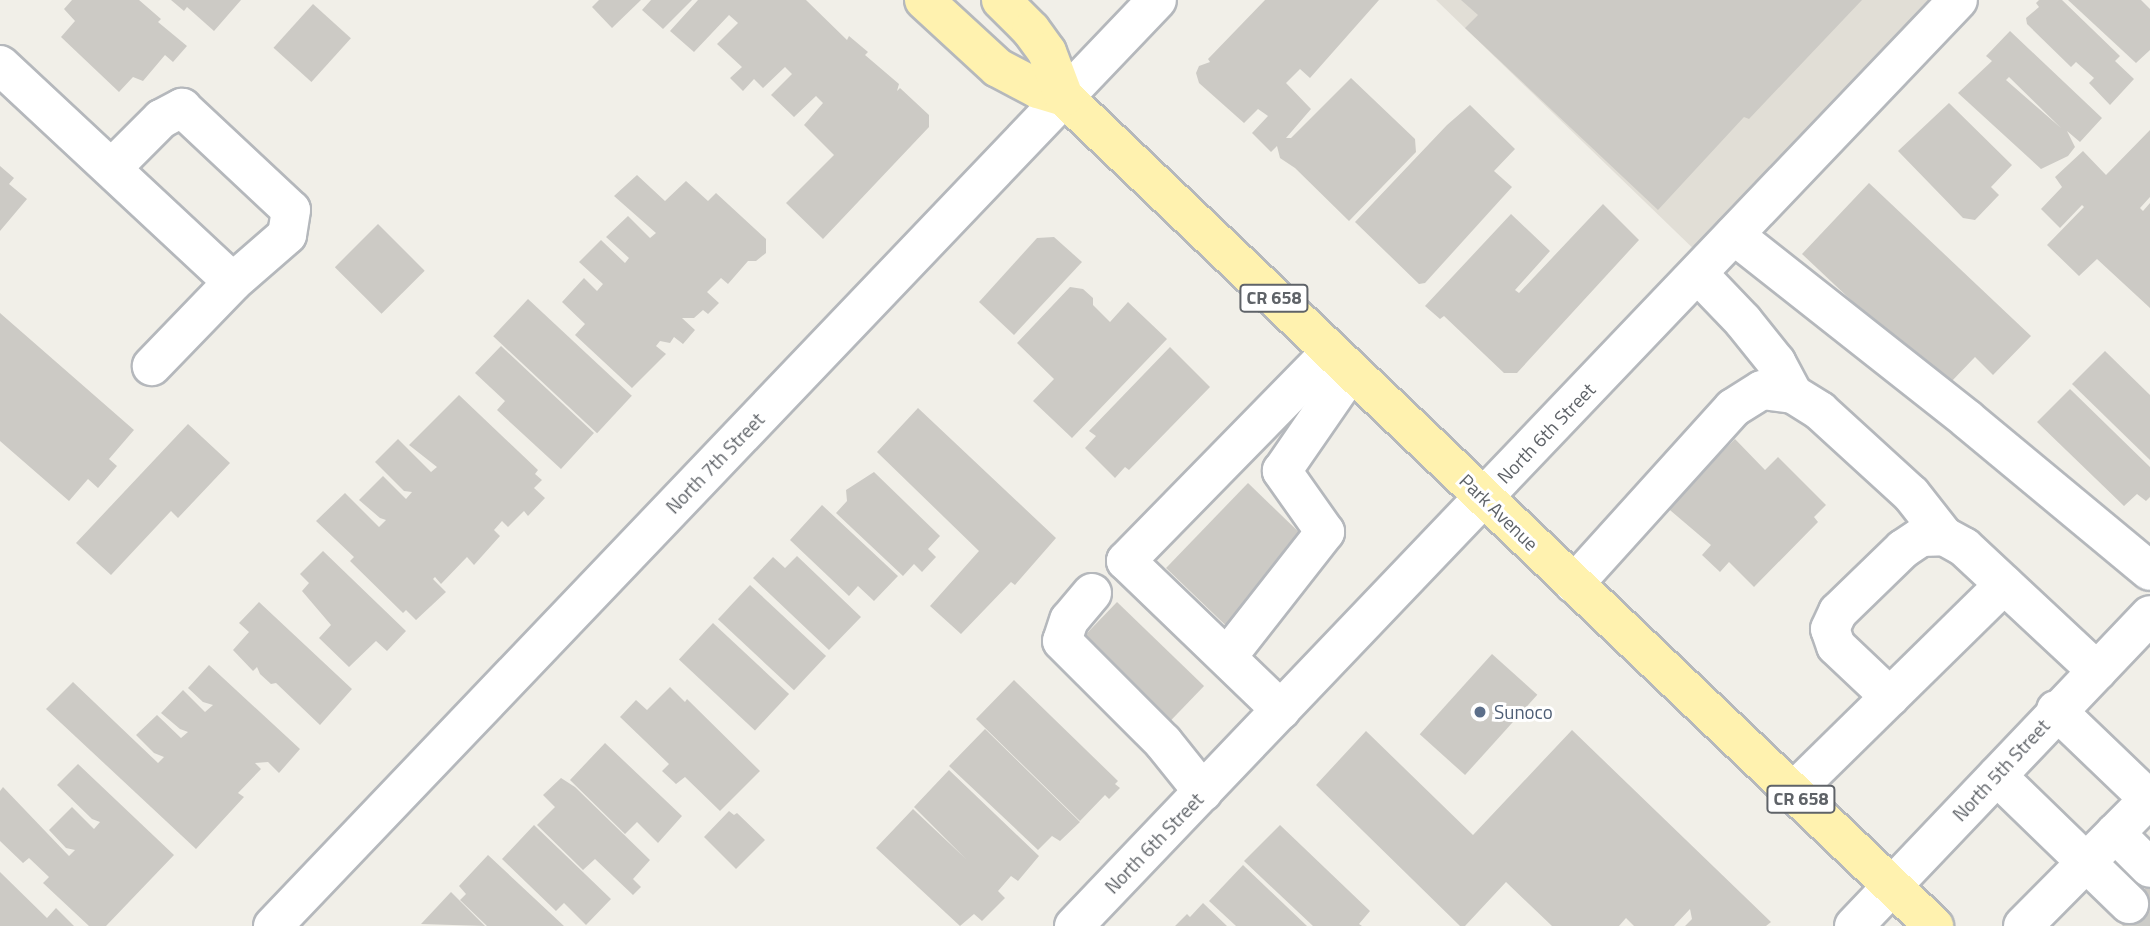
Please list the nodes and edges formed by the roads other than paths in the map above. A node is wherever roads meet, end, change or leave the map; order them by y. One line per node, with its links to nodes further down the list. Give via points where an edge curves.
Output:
1 (924, 0): 6 (main road, Park Avenue / CR 658, via 998,68)
2 (1001, 0): 6 (main road, Park Avenue / CR 658, via 1047,52)
3 (1157, 0): 6 (street, North 7th Street)
4 (1958, 0): 8 (street, North 6th Street)
5 (0, 65): 7 (street)
6 (1064, 97): 11 (main road, Park Avenue / CR 658); 35 (street, North 7th Street)
7 (113, 167): 10 (street); 10 (street, via 161,119 182,108 291,210 287,235)
8 (1734, 235): 9 (street, North 6th Street); 16 (street, via 1968,419)
9 (1698, 274): 13 (street, via 1776,362); 14 (street, North 6th Street)
10 (233, 282): 12 (street)
11 (1341, 362): 14 (main road, Park Avenue / CR 658); 21 (street, via 1282,471 1325,532); 21 (street, via 1126,561)
12 (152, 366)
13 (1793, 394): 15 (street, via 1820,411 1911,494); 17 (street, via 1762,390 1733,408)
14 (1484, 498): 17 (main road, Park Avenue / CR 658); 24 (street, North 6th Street)
15 (1944, 536): 18 (street, via 1964,547); 23 (street, via 1921,537 1903,549 1838,612 1830,629 1836,646)
16 (2150, 571)
17 (1574, 584): 28 (main road, Park Avenue / CR 658)
18 (2004, 585): 22 (street); 23 (street)
19 (1092, 593): 27 (street, via 1069,620 1062,641 1163,742)
20 (2150, 615): 22 (street, North 5th Street)
21 (1227, 657): 24 (street)
22 (2097, 671): 25 (street, North 5th Street)
23 (1890, 697): 28 (street)
24 (1281, 710): 27 (street, North 6th Street)
25 (2056, 710): 26 (street, North 5th Street); 29 (street)
26 (1997, 776): 31 (street); 33 (street, North 5th Street)
27 (1203, 792): 36 (street, North 6th Street)
28 (1793, 792): 33 (main road, Park Avenue / CR 658)
29 (2150, 800): 30 (street)
30 (2115, 833): 31 (street); 32 (street)
31 (2086, 862): 34 (street); 39 (street)
32 (2150, 868)
33 (1892, 886): 37 (street, North 5th Street); 38 (main road, Park Avenue / CR 658)
34 (2129, 904)
35 (273, 926)
36 (1074, 926)
37 (1854, 926)
38 (1934, 926)
39 (2023, 926)

